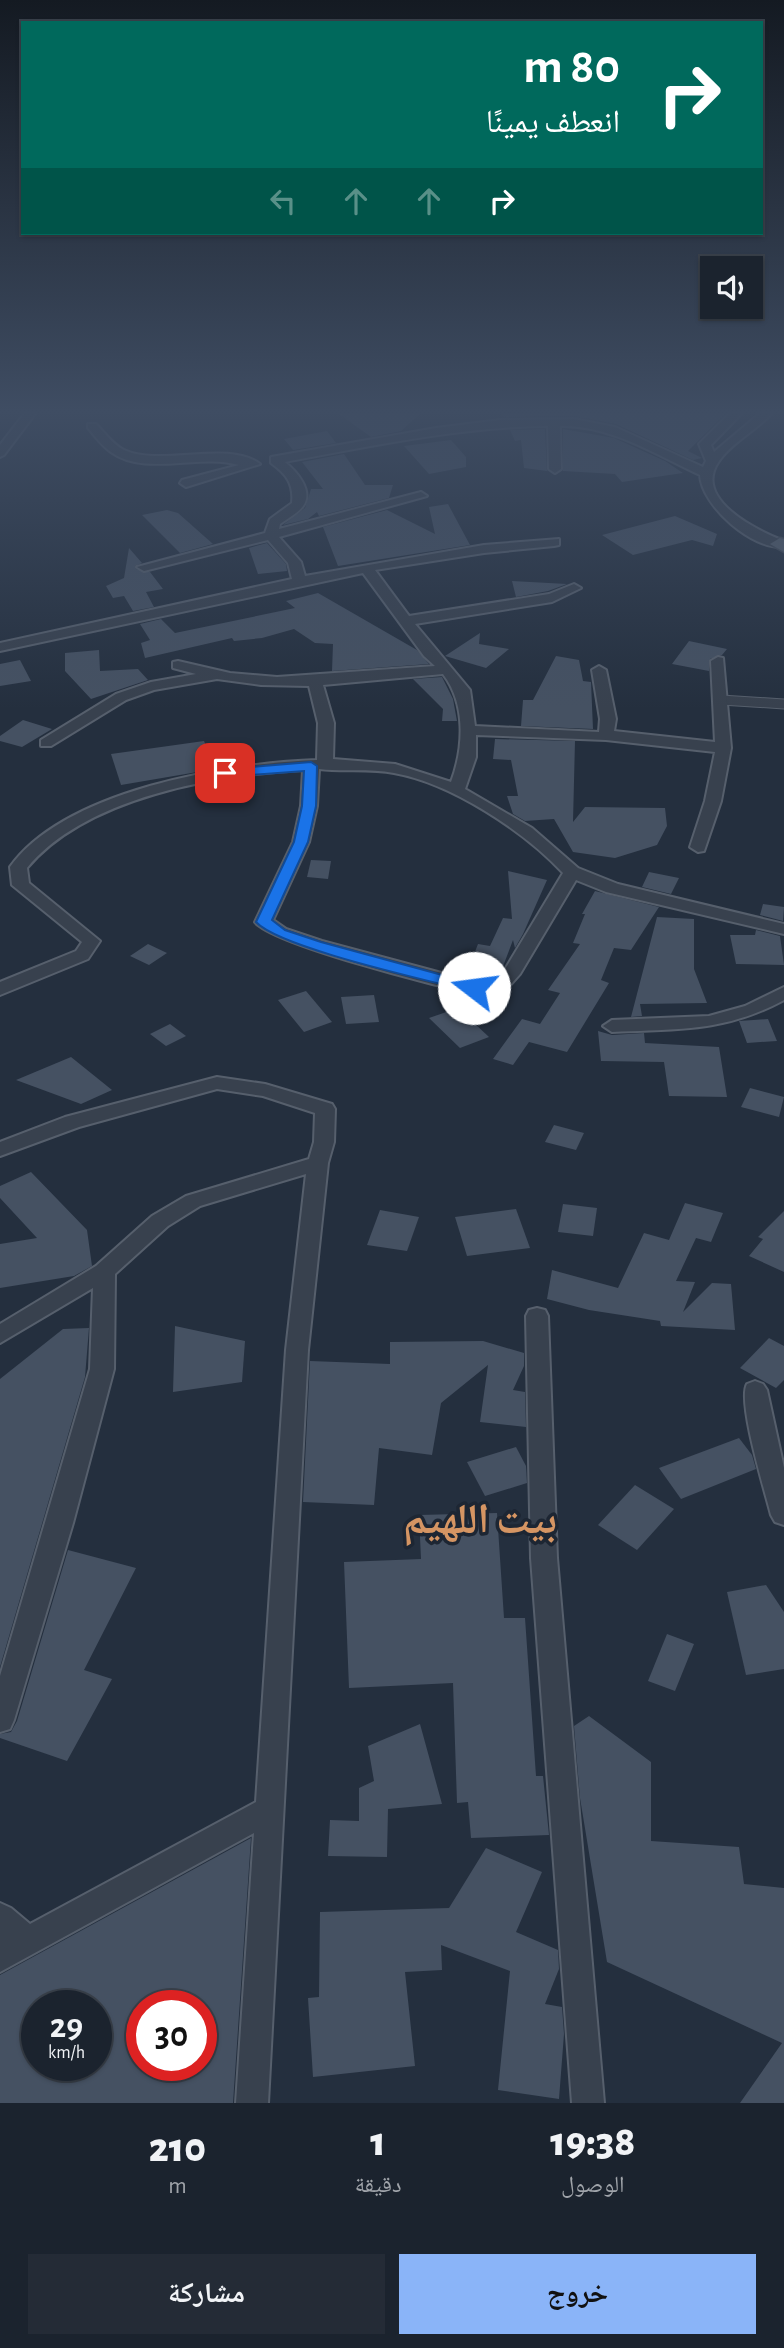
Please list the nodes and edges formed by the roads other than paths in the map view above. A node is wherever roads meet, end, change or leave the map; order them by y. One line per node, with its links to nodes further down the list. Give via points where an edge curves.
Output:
1 (287, 512): 4 (street, via 274,522)
2 (359, 512): 4 (street)
3 (723, 512): 6 (street, via 762,538)
4 (271, 535): 7 (street); 9 (street, via 294,562)
5 (554, 542): 8 (street)
6 (783, 545)
7 (144, 567)
8 (368, 570): 9 (street); 11 (street)
9 (300, 582): 12 (street)
10 (574, 587): 11 (street, via 552,598)
11 (407, 621): 15 (street, via 429,653)
12 (0, 647)
13 (718, 661): 19 (street)
14 (178, 665): 17 (street)
15 (447, 669): 18 (street); 21 (street, via 463,690)
16 (600, 670): 22 (street)
17 (212, 676): 18 (street, via 270,683); 23 (street, via 150,686 121,697)
18 (314, 681): 25 (street, via 326,723)
19 (721, 700): 20 (lane); 24 (street)
20 (784, 704)
21 (468, 730): 22 (street); 26 (street, via 468,757)
22 (606, 734): 24 (street)
23 (46, 743)
24 (723, 748): 27 (street)
25 (318, 766): 26 (street, via 350,764 425,776); 28 (street, via 301,842 264,922 280,933 474,988 497,988 511,974); 30 (street, via 225,773 149,794 71,822 26,852 18,867 21,885 91,941 82,955)
26 (456, 791): 28 (street, via 522,826)
27 (698, 847)
28 (572, 872): 29 (street, via 612,888)
29 (784, 929)
30 (0, 989)
31 (784, 993): 32 (street, via 752,1010 710,1022)
32 (612, 1026)
33 (0, 1149): 34 (street, via 72,1122 217,1083 265,1090 325,1109)
34 (318, 1163): 35 (street, via 192,1201 160,1221); 41 (street, via 298,1350)
35 (104, 1271): 37 (street); 40 (street, via 102,1369)
36 (537, 1316): 46 (street, via 544,1558)
37 (0, 1335)
38 (755, 1390): 39 (street)
39 (784, 1515)
40 (0, 1718)
41 (268, 1810): 43 (street); 45 (street)
42 (0, 1917): 43 (street)
43 (28, 1942): 44 (street)
44 (0, 1957)
45 (252, 2103)
46 (588, 2103)

